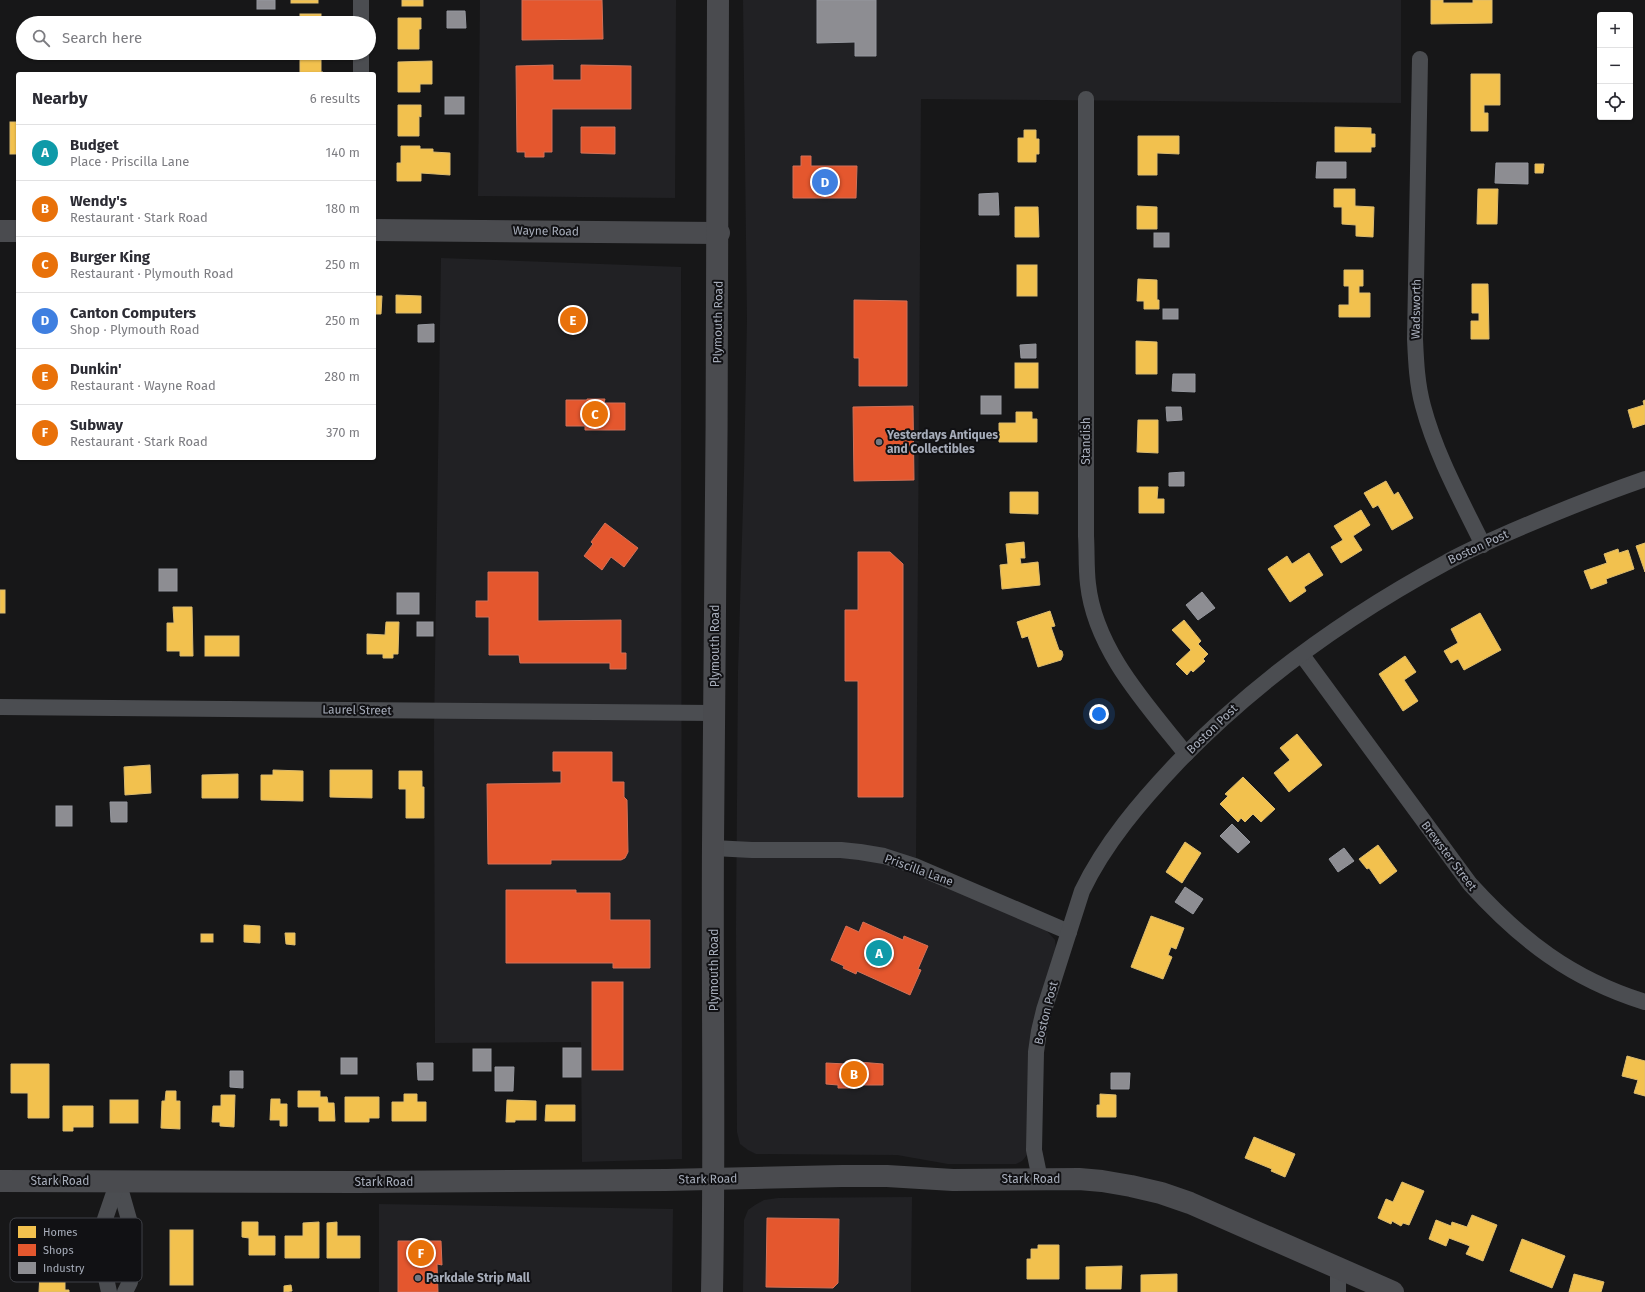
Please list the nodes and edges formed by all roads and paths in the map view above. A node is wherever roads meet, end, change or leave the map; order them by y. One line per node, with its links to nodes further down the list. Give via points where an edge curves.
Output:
1 (361, 0): 3 (street)
2 (718, 0): 11 (main road, Plymouth Road)
3 (361, 16)
4 (361, 60): 6 (street)
5 (1420, 60): 13 (street, Wadsworth, via 1415,339 1417,376 1434,441)
6 (361, 72)
7 (1086, 99): 17 (street, Standish, via 1088,585 1098,624 1115,661)
8 (376, 230): 11 (main road, Wayne Road)
9 (0, 231): 10 (main road)
10 (16, 231)
11 (719, 233): 16 (main road, Plymouth Road)
12 (1645, 479): 13 (street, Boston Post, via 1521,527)
13 (1483, 545): 14 (street, Boston Post, via 1413,581 1350,620)
14 (1302, 655): 17 (street, Boston Post, via 1247,696); 20 (street, Brewster Street, via 1470,884 1498,915 1557,962 1589,980)
15 (0, 707): 16 (street, Laurel Street)
16 (714, 713): 18 (main road, Plymouth Road)
17 (1186, 754): 19 (street, Boston Post, via 1124,824 1082,891)
18 (713, 848): 19 (street, Priscilla Lane, via 841,850 884,856 914,866); 21 (main road, Plymouth Road)
19 (1069, 932): 22 (street, Boston Post, via 1044,1010 1036,1052 1034,1150)
20 (1645, 1002)
21 (714, 1178): 22 (main road, Stark Road, via 887,1176 953,1180); 24 (main road, Stark Road, via 357,1182); 32 (main road, Plymouth Road)
22 (1040, 1180): 27 (main road, Stark Road, via 1102,1181 1161,1193 1190,1203)
23 (0, 1181): 24 (main road, Stark Road)
24 (118, 1181): 25 (street); 26 (street)
25 (105, 1218)
26 (129, 1218)
27 (1338, 1268): 33 (street); 34 (main road, Stark Road)
28 (107, 1282): 30 (street)
29 (130, 1282): 31 (street)
30 (109, 1292)
31 (125, 1292)
32 (712, 1292)
33 (1338, 1292)
34 (1393, 1292)

